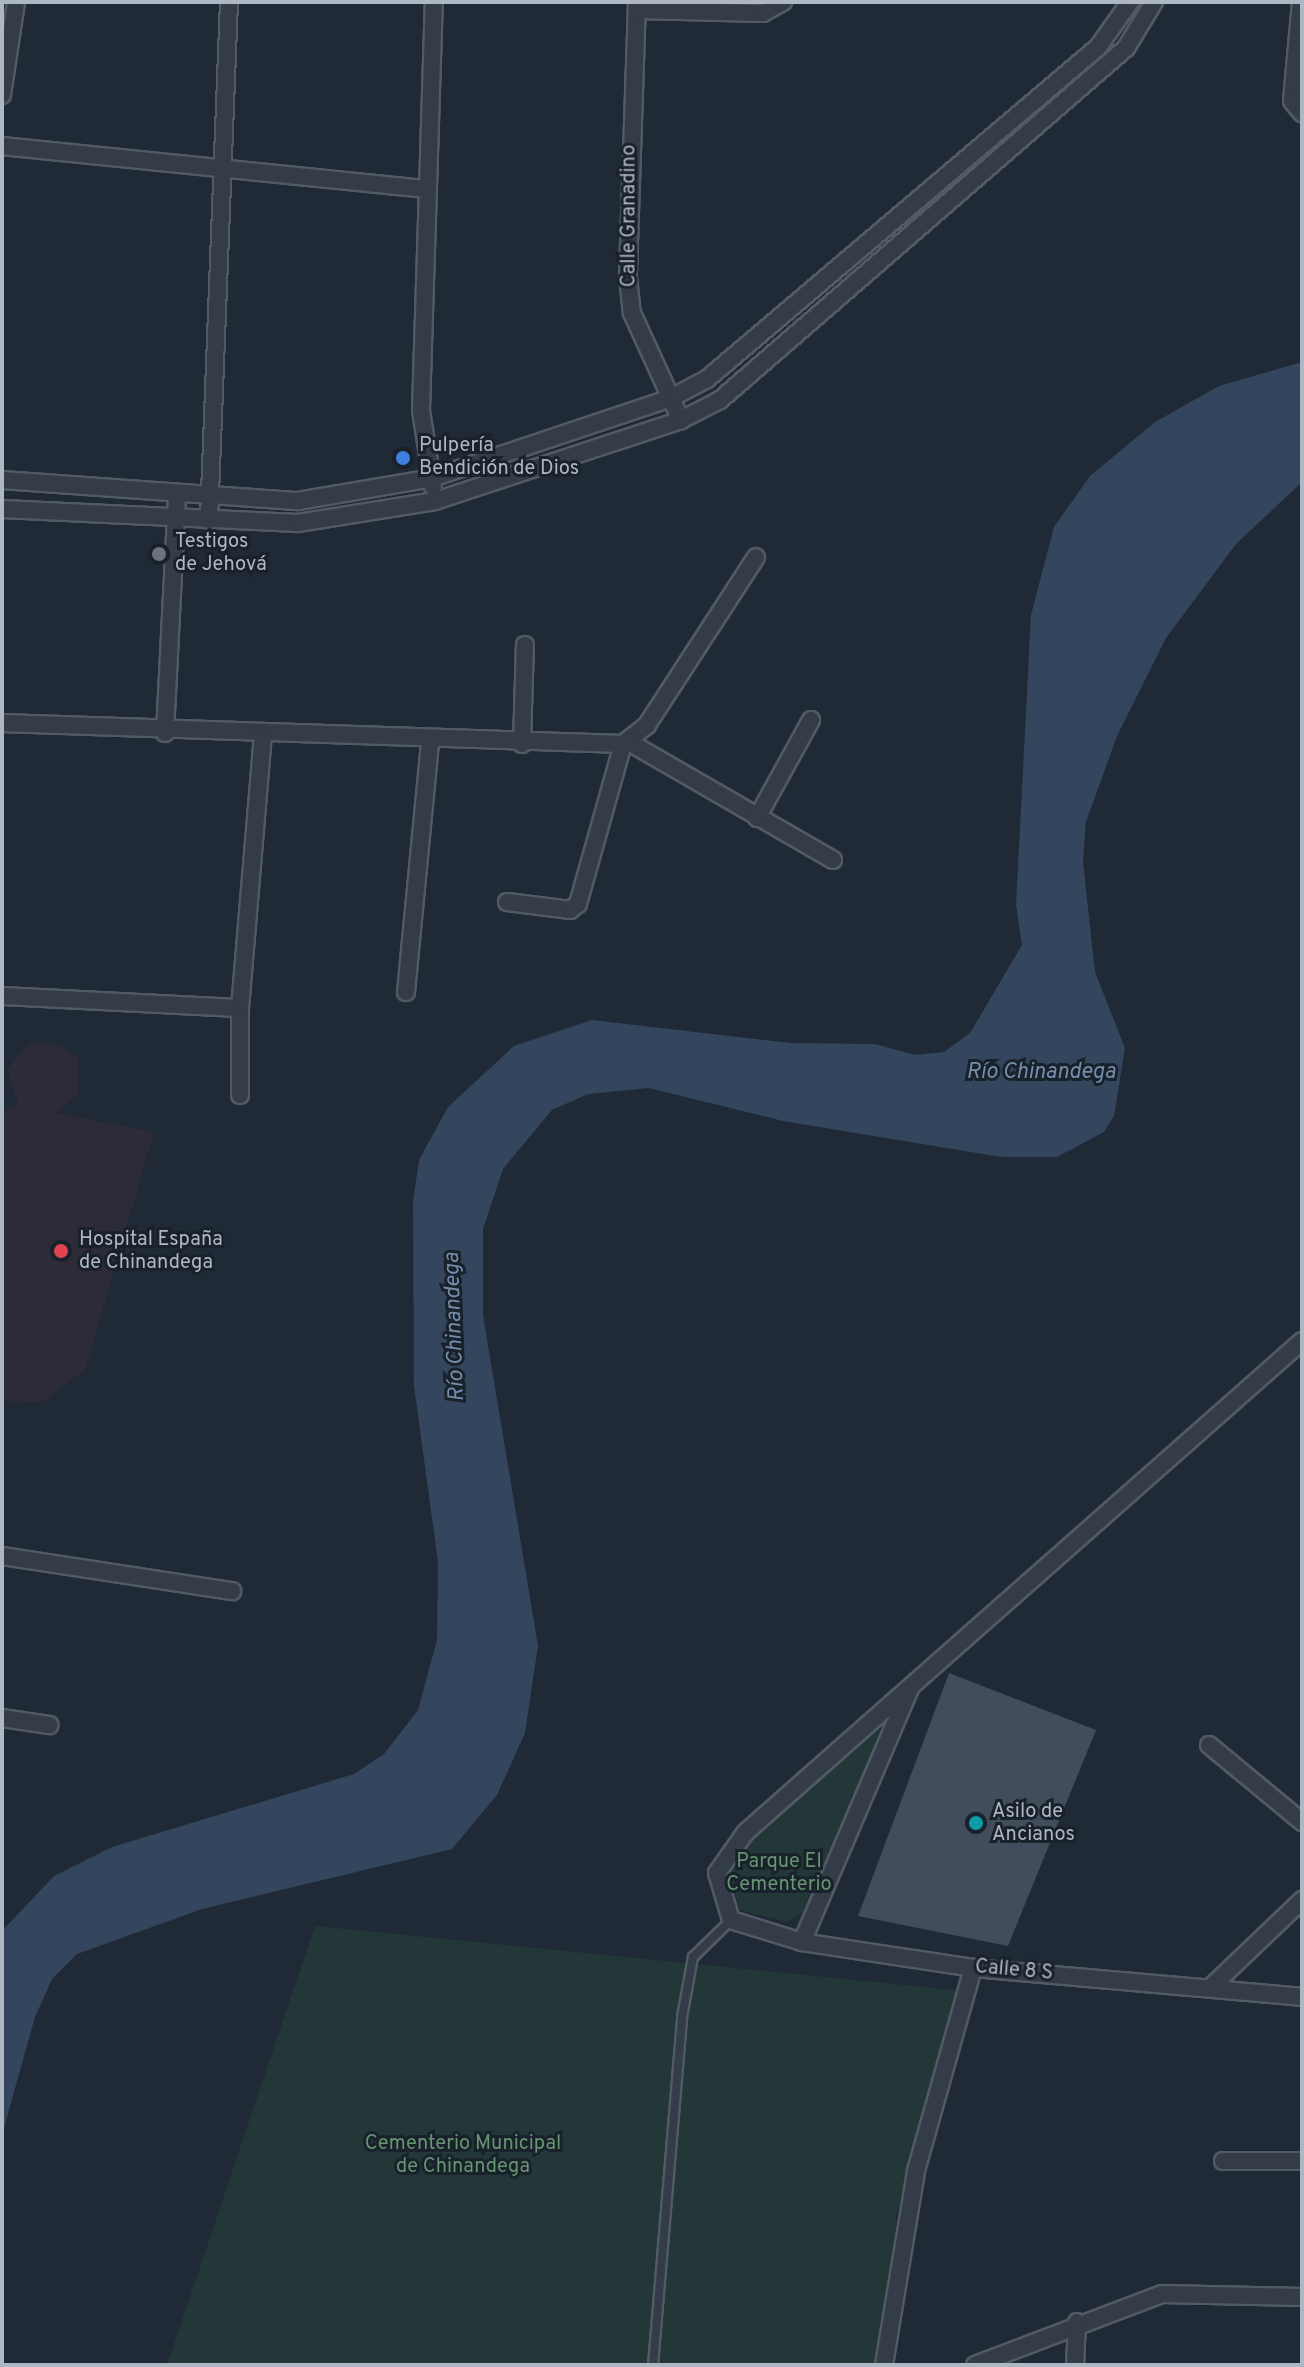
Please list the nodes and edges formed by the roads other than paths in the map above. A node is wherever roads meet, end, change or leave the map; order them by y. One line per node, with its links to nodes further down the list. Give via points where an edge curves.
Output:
1 (16, 2): 9 (street)
2 (229, 2): 12 (street)
3 (434, 2): 13 (street)
4 (783, 2): 8 (street, via 763,13)
5 (1130, 2): 14 (street, via 1098,47 707,379)
6 (1154, 2): 15 (street, via 1126,48 720,400)
7 (1301, 2): 10 (street, via 1292,101)
8 (637, 6): 14 (street, Calle Granadino, via 628,277 632,313)
9 (2, 95)
10 (1302, 113)
11 (2, 146): 12 (street)
12 (223, 173): 13 (street); 19 (street)
13 (424, 189): 16 (street, via 421,410)
14 (671, 398): 15 (street, Calle Granadino); 16 (street)
15 (681, 420): 20 (street)
16 (432, 478): 19 (street, via 298,501); 20 (street)
17 (2, 480): 18 (street)
18 (177, 493): 19 (street); 22 (street)
19 (210, 495): 23 (street)
20 (435, 501): 23 (street, via 298,523)
21 (2, 509): 22 (street)
22 (175, 519): 23 (street); 28 (street)
23 (209, 520)
24 (756, 557): 31 (street, via 683,675)
25 (525, 645): 32 (street)
26 (811, 720): 33 (street)
27 (2, 723): 28 (street)
28 (165, 733): 29 (street)
29 (263, 736): 30 (street); 38 (street)
30 (430, 741): 32 (street); 36 (street)
31 (625, 742): 32 (street); 33 (street); 35 (street, via 578,904 570,910)
32 (522, 744)
33 (757, 818): 34 (street)
34 (833, 860)
35 (507, 902)
36 (406, 992)
37 (2, 996): 38 (street)
38 (240, 1008): 39 (street)
39 (240, 1095)
40 (1302, 1341): 43 (street)
41 (2, 1556): 42 (street)
42 (232, 1591)
43 (912, 1684): 49 (street, via 745,1833 717,1873); 50 (street)
44 (2, 1718): 45 (street)
45 (49, 1725)
46 (1209, 1745): 47 (street)
47 (1302, 1822)
48 (1302, 1900): 52 (street)
49 (731, 1920): 50 (street, Calle 8 S); 58 (lane, via 693,1957 682,2017)
50 (802, 1942): 51 (street, Calle 8 S)
51 (973, 1968): 52 (street, Calle 8 S); 59 (street, via 916,2171)
52 (1211, 1987): 53 (street, Calle 8 S)
53 (1302, 1997)
54 (1223, 2161): 55 (street)
55 (1302, 2161)
56 (1302, 2297): 57 (street, via 1162,2294)
57 (1077, 2322): 60 (street); 61 (street)
58 (653, 2365)
59 (884, 2365)
60 (975, 2365)
61 (1075, 2365)

